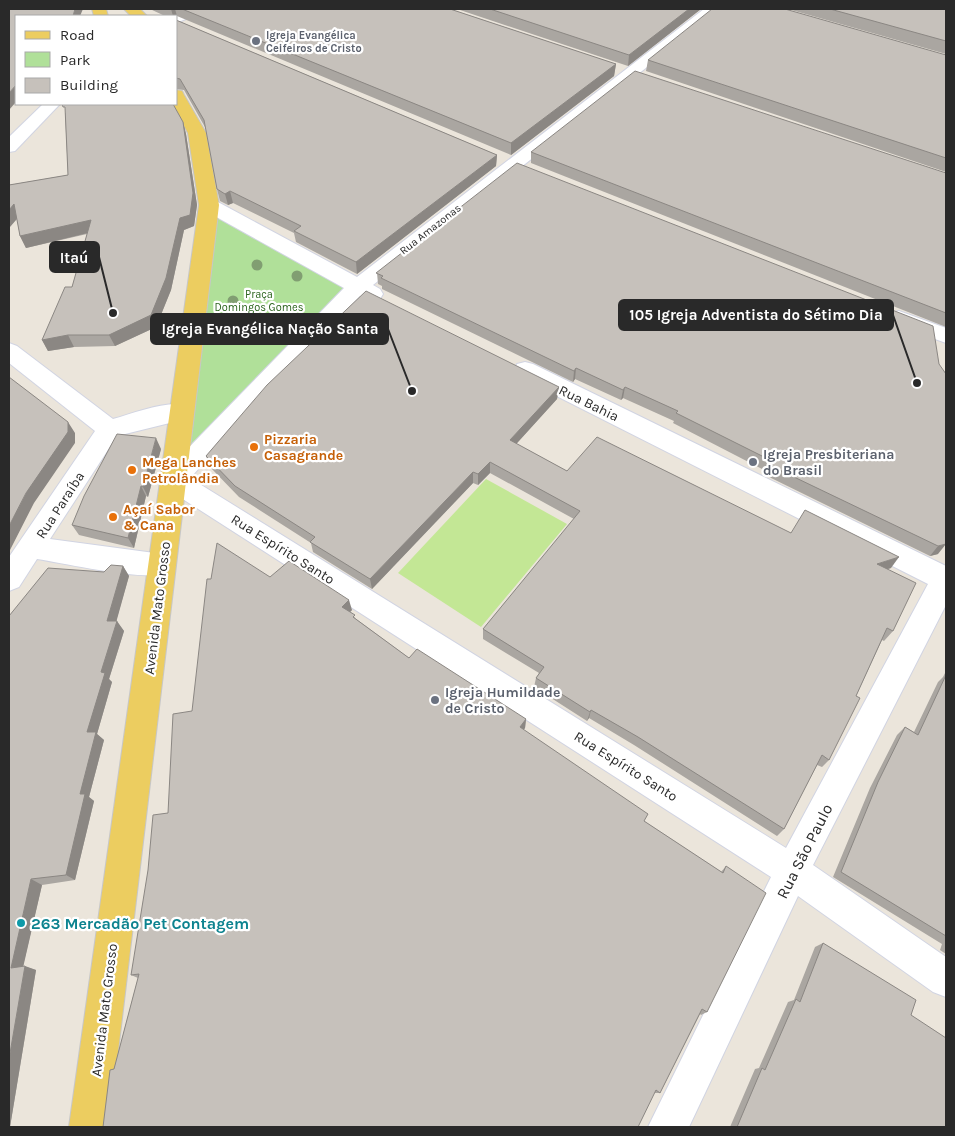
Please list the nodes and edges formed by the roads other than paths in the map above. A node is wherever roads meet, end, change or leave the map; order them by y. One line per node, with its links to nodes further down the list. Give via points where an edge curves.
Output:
1 (198, 9): 3 (street)
2 (713, 9): 7 (street, Rua Amazonas)
3 (178, 20)
4 (178, 22): 5 (street)
5 (194, 30)
6 (612, 68): 7 (street)
7 (630, 75): 8 (street); 13 (street, Rua Amazonas)
8 (649, 81)
9 (178, 99): 15 (main road, Avenida Mato Grosso, via 197,134)
10 (51, 105): 11 (street)
11 (9, 147)
12 (496, 157): 13 (street)
13 (514, 164): 14 (street); 16 (street, Rua Amazonas)
14 (532, 172)
15 (209, 205): 16 (street); 22 (main road, Avenida Mato Grosso)
16 (357, 287): 17 (street); 24 (street, Rua Amazonas)
17 (393, 305)
18 (882, 311): 19 (street)
19 (946, 336)
20 (9, 351): 23 (street)
21 (509, 362): 28 (street, Rua Bahia)
22 (182, 412): 23 (street); 24 (main road, Avenida Mato Grosso)
23 (109, 429): 25 (street, Rua Paraíba)
24 (174, 480): 26 (main road, Avenida Mato Grosso); 29 (street, Rua Espírito Santo)
25 (32, 546): 26 (street); 27 (street, Rua Paraíba)
26 (162, 565): 31 (main road, Avenida Mato Grosso)
27 (9, 579)
28 (946, 579): 29 (street, Rua São Paulo)
29 (792, 872): 30 (street, Rua Espírito Santo); 32 (street, Rua São Paulo)
30 (946, 979)
31 (89, 1127)
32 (668, 1127)

